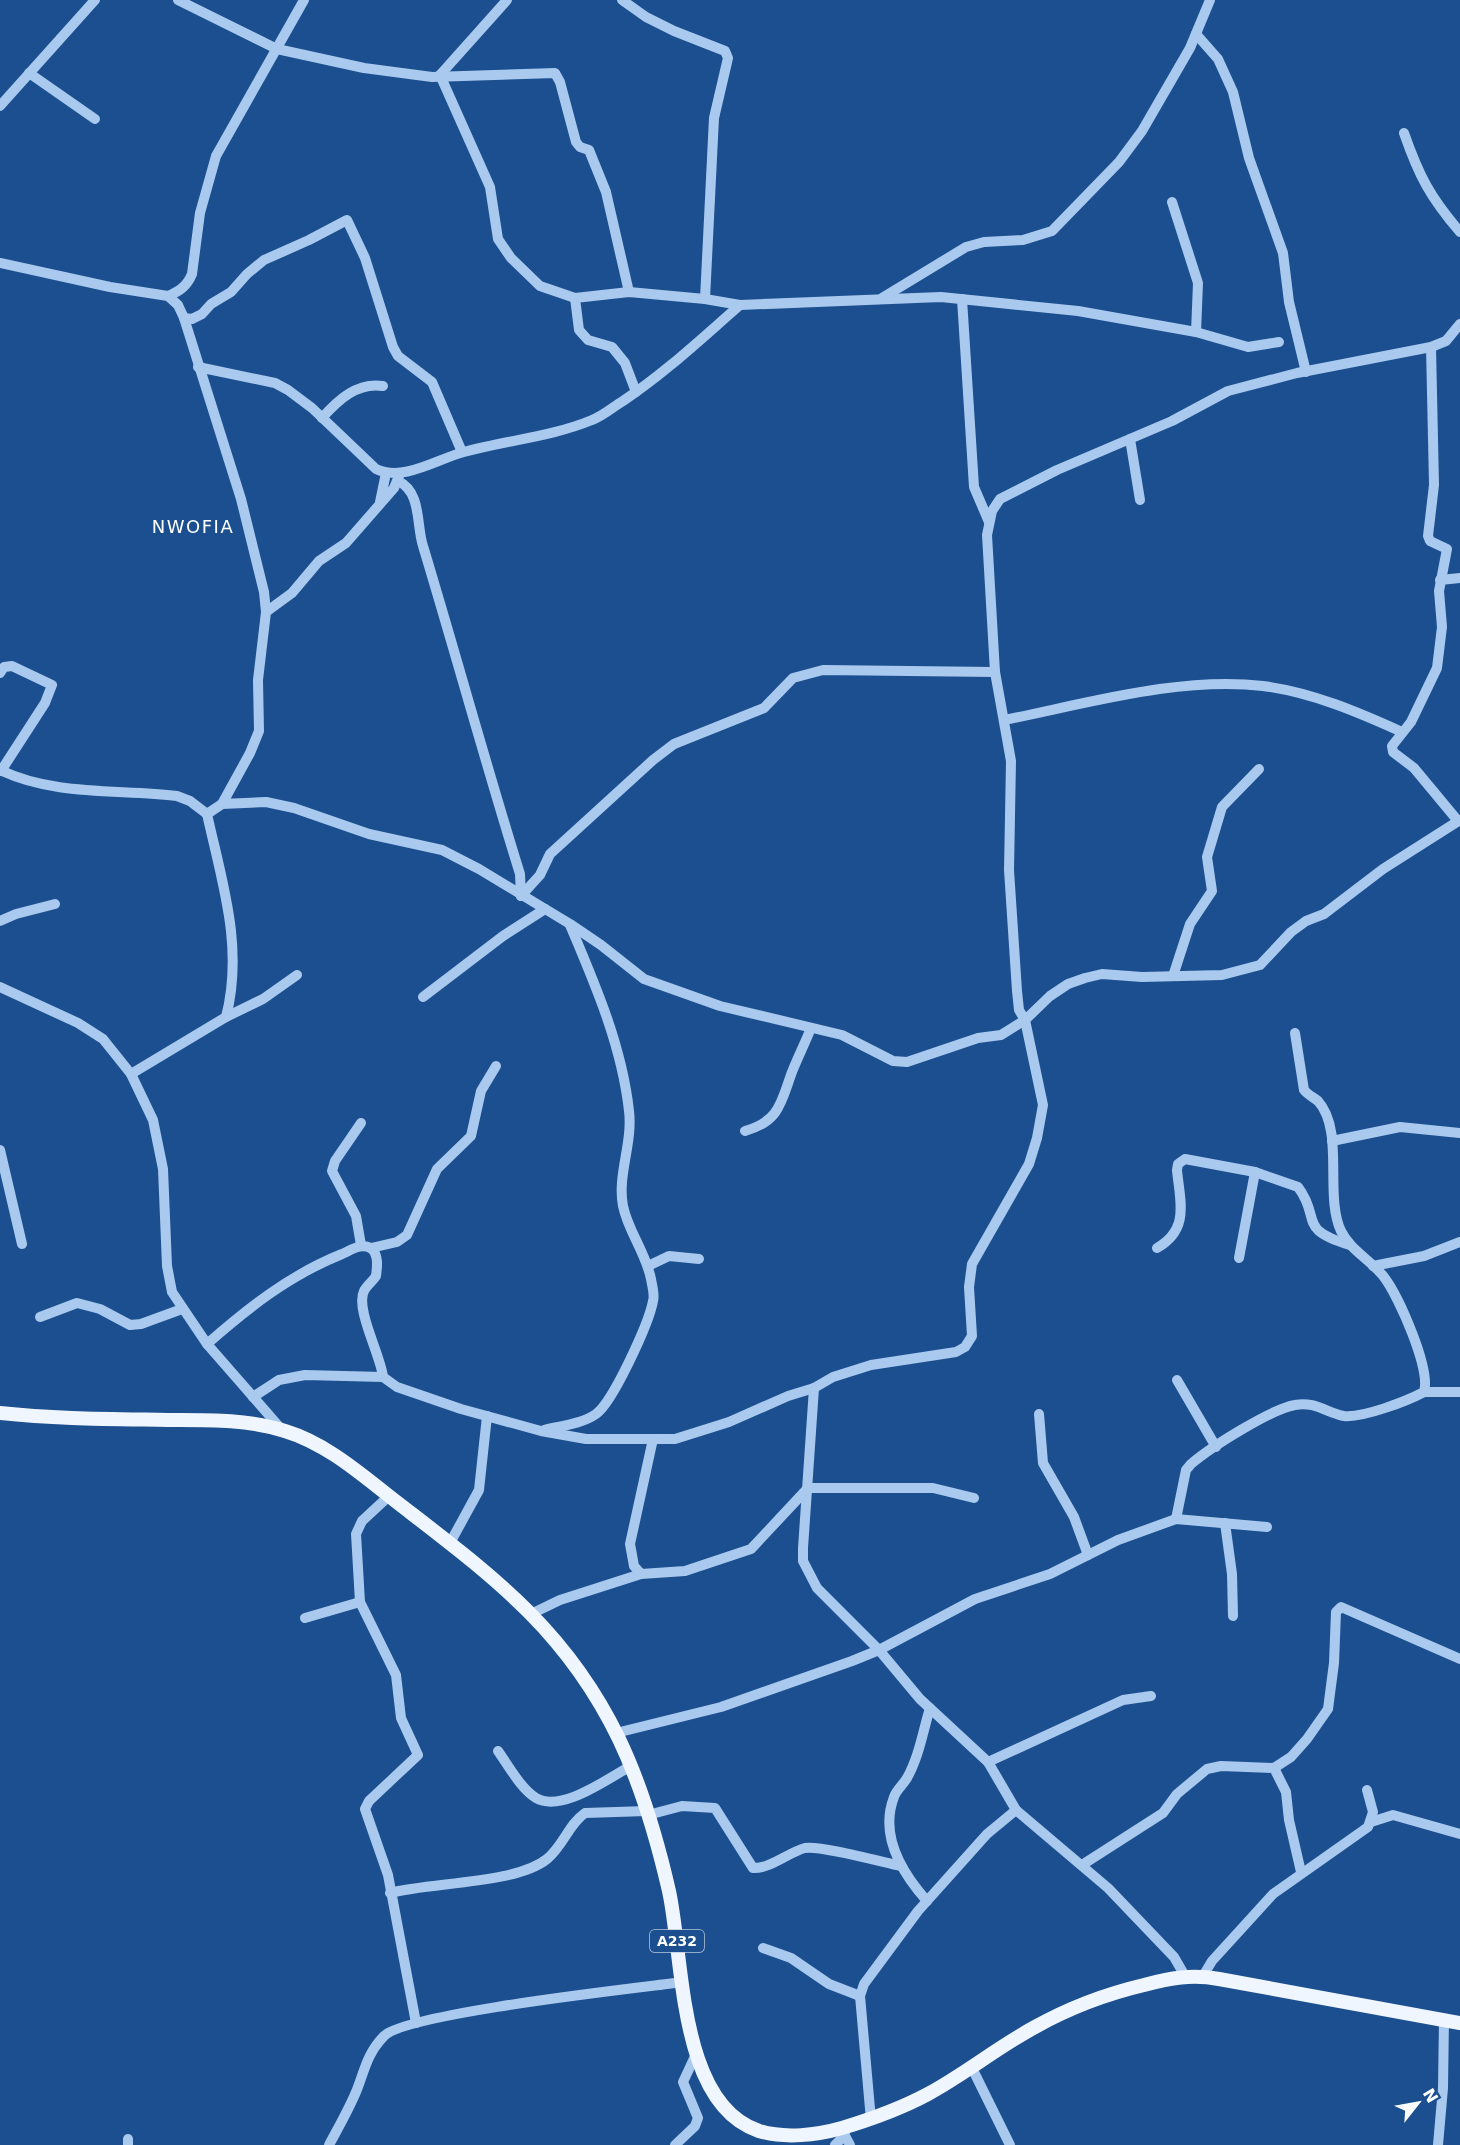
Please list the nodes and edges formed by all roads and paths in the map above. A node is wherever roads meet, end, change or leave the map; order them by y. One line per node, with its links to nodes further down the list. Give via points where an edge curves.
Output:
1 (95, 0): 9 (street)
2 (178, 0): 8 (street)
3 (304, 0): 8 (street)
4 (507, 0): 10 (street)
5 (622, 0): 20 (street, via 674,31 724,51 728,58 714,118)
6 (1210, 0): 7 (street)
7 (1196, 34): 22 (street, via 1142,131 1119,162 1052,231 1023,240 966,247); 30 (street, via 1218,59 1233,92 1249,158 1283,253 1289,302)
8 (277, 49): 10 (street, via 364,68); 18 (street, via 216,156 200,213 189,282)
9 (29, 73): 11 (street); 12 (street)
10 (440, 75): 17 (street, via 555,73 576,142 589,150 606,192); 19 (street, via 490,187 498,239 540,286)
11 (0, 106)
12 (95, 119)
13 (1404, 133): 15 (street, via 1433,200)
14 (1172, 202): 26 (street, via 1198,283)
15 (1460, 232)
16 (0, 263): 18 (street)
17 (629, 292): 19 (street); 20 (street)
18 (168, 296): 24 (street)
19 (575, 298): 32 (street, via 579,330 588,340 612,347 625,363)
20 (705, 299): 23 (street)
21 (962, 299): 22 (street); 26 (street, via 1078,311); 40 (street, via 974,487)
22 (879, 300): 23 (street)
23 (740, 305): 32 (street)
24 (184, 318): 29 (street); 35 (street, via 202,314 264,260 347,220 365,258 393,347 398,356 432,382)
25 (1460, 324): 28 (street, via 1446,341)
26 (1196, 332): 27 (street, via 1248,347)
27 (1279, 342)
28 (1431, 347): 30 (street); 42 (street, via 1434,485 1428,536 1447,549)
29 (198, 367): 33 (street, via 275,383); 43 (street, via 241,499)
30 (1306, 372): 34 (street, via 1228,391)
31 (383, 386): 33 (street, via 359,387)
32 (636, 392): 35 (street, via 595,419 570,428)
33 (322, 418): 36 (street, via 367,461)
34 (1130, 439): 38 (street); 40 (street, via 1000,499)
35 (462, 452): 37 (street)
36 (386, 473): 37 (street); 39 (street)
37 (398, 477): 39 (street); 53 (street, via 414,500 421,540 520,874)
38 (1140, 500)
39 (380, 502): 43 (street, via 346,543 319,561 292,593)
40 (989, 522): 44 (street)
41 (1460, 578): 42 (street)
42 (1440, 580): 47 (street, via 1442,645 1437,668)
43 (266, 612): 50 (street, via 258,680 258,731)
44 (995, 672): 46 (street); 53 (street, via 823,670 793,678 764,708 674,744 652,760 550,855 540,875)
45 (0, 673): 49 (street, via 4,667 12,666 52,685 45,703)
46 (1004, 720): 47 (street, via 1172,688 1240,685 1263,686 1334,704); 63 (street, via 1011,761 1010,870 1017,991 1019,1010)
47 (1402, 732): 52 (street, via 1392,746 1393,752 1414,768)
48 (1259, 769): 59 (street, via 1222,807 1207,857 1212,891 1190,924)
49 (0, 770): 51 (street, via 46,786 177,796)
50 (222, 804): 51 (street); 53 (street, via 266,802 369,834 442,850 479,868)
51 (207, 814): 62 (street, via 234,941 231,997)
52 (1459, 821): 59 (street, via 1383,868 1324,914 1306,921 1260,965 1222,975)
53 (521, 896): 55 (street)
54 (55, 904): 56 (street)
55 (545, 909): 57 (street); 61 (street)
56 (0, 921)
57 (570, 924): 64 (street, via 644,979 720,1006); 82 (street, via 610,1028 622,1071 629,1112 623,1207)
58 (297, 975): 62 (street, via 263,999)
59 (1173, 976): 63 (street, via 1102,974 1085,978 1050,996)
60 (0, 987): 67 (street, via 78,1023 102,1039)
61 (423, 997)
62 (225, 1017): 67 (street)
63 (1025, 1020): 64 (street, via 1001,1035 947,1047 907,1062 893,1061 842,1035); 89 (street, via 1043,1105 1029,1164 972,1264 972,1335 965,1347 956,1352 871,1365 833,1377)
64 (811, 1028): 69 (street, via 785,1098 774,1115 759,1127)
65 (1295, 1034): 71 (street, via 1304,1090 1318,1101)
66 (496, 1066): 78 (street, via 482,1091 471,1136 437,1169 407,1235 397,1242)
67 (131, 1074): 84 (street, via 153,1120 163,1169 167,1266 172,1292)
68 (361, 1123): 78 (street, via 332,1171 356,1216)
69 (745, 1131)
70 (1460, 1133): 71 (street, via 1400,1127)
71 (1332, 1141): 77 (street, via 1336,1213 1340,1230)
72 (0, 1150): 74 (street)
73 (1256, 1173): 77 (street, via 1298,1187 1312,1224 1325,1236); 79 (street, via 1191,1159 1181,1161 1177,1170 1182,1219 1168,1242); 81 (street)
74 (5, 1198): 76 (street)
75 (1460, 1242): 83 (street, via 1424,1256)
76 (22, 1244)
77 (1350, 1245): 83 (street)
78 (366, 1247): 86 (street, via 321,1262 279,1285); 87 (street, via 375,1255 376,1276 362,1299)
79 (1157, 1248)
80 (699, 1258): 82 (street, via 669,1256)
81 (1239, 1258)
82 (648, 1266): 97 (street, via 654,1299 606,1404 589,1418)
83 (1373, 1266): 90 (street, via 1394,1294 1425,1369)
84 (182, 1309): 85 (street, via 141,1324 122,1322 100,1309 77,1303); 86 (street)
85 (40, 1317)
86 (207, 1344): 92 (street)
87 (383, 1377): 92 (street, via 305,1375 279,1380); 95 (street, via 397,1387)
88 (1177, 1380): 99 (street)
89 (814, 1388): 98 (street, via 729,1422 675,1439); 100 (street)
90 (1424, 1392): 91 (street); 99 (street, via 1357,1415 1343,1416 1321,1406 1296,1404 1277,1410)
91 (1460, 1392)
92 (253, 1397): 96 (street)
93 (0, 1413): 96 (main road, A232, via 80,1419 224,1421)
94 (1039, 1414): 107 (street, via 1043,1463 1074,1516)
95 (487, 1416): 97 (street); 106 (street, via 479,1490)
96 (282, 1430): 101 (main road, A232, via 324,1449)
97 (541, 1431): 98 (street, via 586,1439)
98 (653, 1439): 108 (street, via 630,1544 634,1566)
99 (1216, 1447): 103 (street, via 1186,1470)
100 (808, 1488): 102 (street, via 933,1488); 108 (street, via 751,1549 685,1571); 113 (street, via 803,1561 810,1578)
101 (389, 1496): 106 (main road, A232); 109 (street, via 362,1521 356,1534)
102 (974, 1498)
103 (1176, 1519): 104 (street); 107 (street)
104 (1225, 1523): 105 (street); 111 (street)
105 (1267, 1527)
106 (450, 1544): 110 (main road, A232)
107 (1088, 1555): 113 (street, via 1050,1575 975,1599)
108 (641, 1574): 110 (street, via 560,1600)
109 (360, 1602): 112 (street); 130 (street, via 398,1682 401,1718 418,1755 365,1809 382,1854)
110 (533, 1613): 117 (main road, A232, via 586,1682)
111 (1233, 1616)
112 (304, 1618)
113 (879, 1650): 116 (street); 117 (street, via 721,1707)
114 (1460, 1659): 121 (street, via 1341,1607 1336,1612 1328,1709 1291,1757)
115 (1151, 1696): 119 (street, via 1123,1700)
116 (930, 1708): 119 (street); 127 (street, via 907,1778 894,1795 890,1817 892,1843)
117 (616, 1733): 120 (main road, A232)
118 (498, 1751): 120 (street, via 535,1798 545,1801 560,1802)
119 (988, 1762): 123 (street)
120 (631, 1766): 124 (main road, A232)
121 (1274, 1768): 128 (street, via 1207,1769 1177,1794 1163,1813); 129 (street, via 1286,1792)
122 (1367, 1790): 125 (street, via 1372,1802)
123 (1016, 1810): 128 (street); 131 (street, via 987,1833)
124 (648, 1813): 127 (street, via 682,1806 715,1808 753,1868 805,1848 822,1847); 130 (street, via 585,1813 548,1858 531,1868); 135 (main road, A232, via 670,1895)
125 (1371, 1822): 126 (street, via 1393,1815); 129 (street, via 1335,1852)
126 (1460, 1834)
127 (901, 1866): 131 (street)
128 (1082, 1866): 133 (street, via 1146,1925)
129 (1301, 1872): 134 (street, via 1273,1894)
130 (390, 1893): 138 (street)
131 (927, 1901): 136 (street, via 864,1983)
132 (763, 1948): 136 (street, via 791,1958 829,1984)
133 (1185, 1976): 134 (main road, A232); 141 (main road, A232, via 1122,1990 1063,2013 1012,2040)
134 (1203, 1976): 137 (main road, A232)
135 (683, 1982): 138 (street, via 460,2013); 140 (main road, A232)
136 (860, 1996): 142 (street)
137 (1444, 2019): 139 (main road, A232); 149 (street)
138 (416, 2023): 145 (street, via 386,2034 367,2057 356,2091)
139 (1460, 2023)
140 (697, 2052): 144 (main road, A232, via 718,2100 731,2116); 146 (street, via 683,2082 698,2118)
141 (972, 2068): 142 (main road, A232, via 925,2096); 148 (street)
142 (871, 2120): 143 (main road, A232)
143 (845, 2136): 144 (main road, A232, via 808,2134); 147 (street)
144 (764, 2139)
145 (329, 2145)
146 (675, 2145)
147 (835, 2145)
148 (1010, 2145)
149 (1438, 2145)

